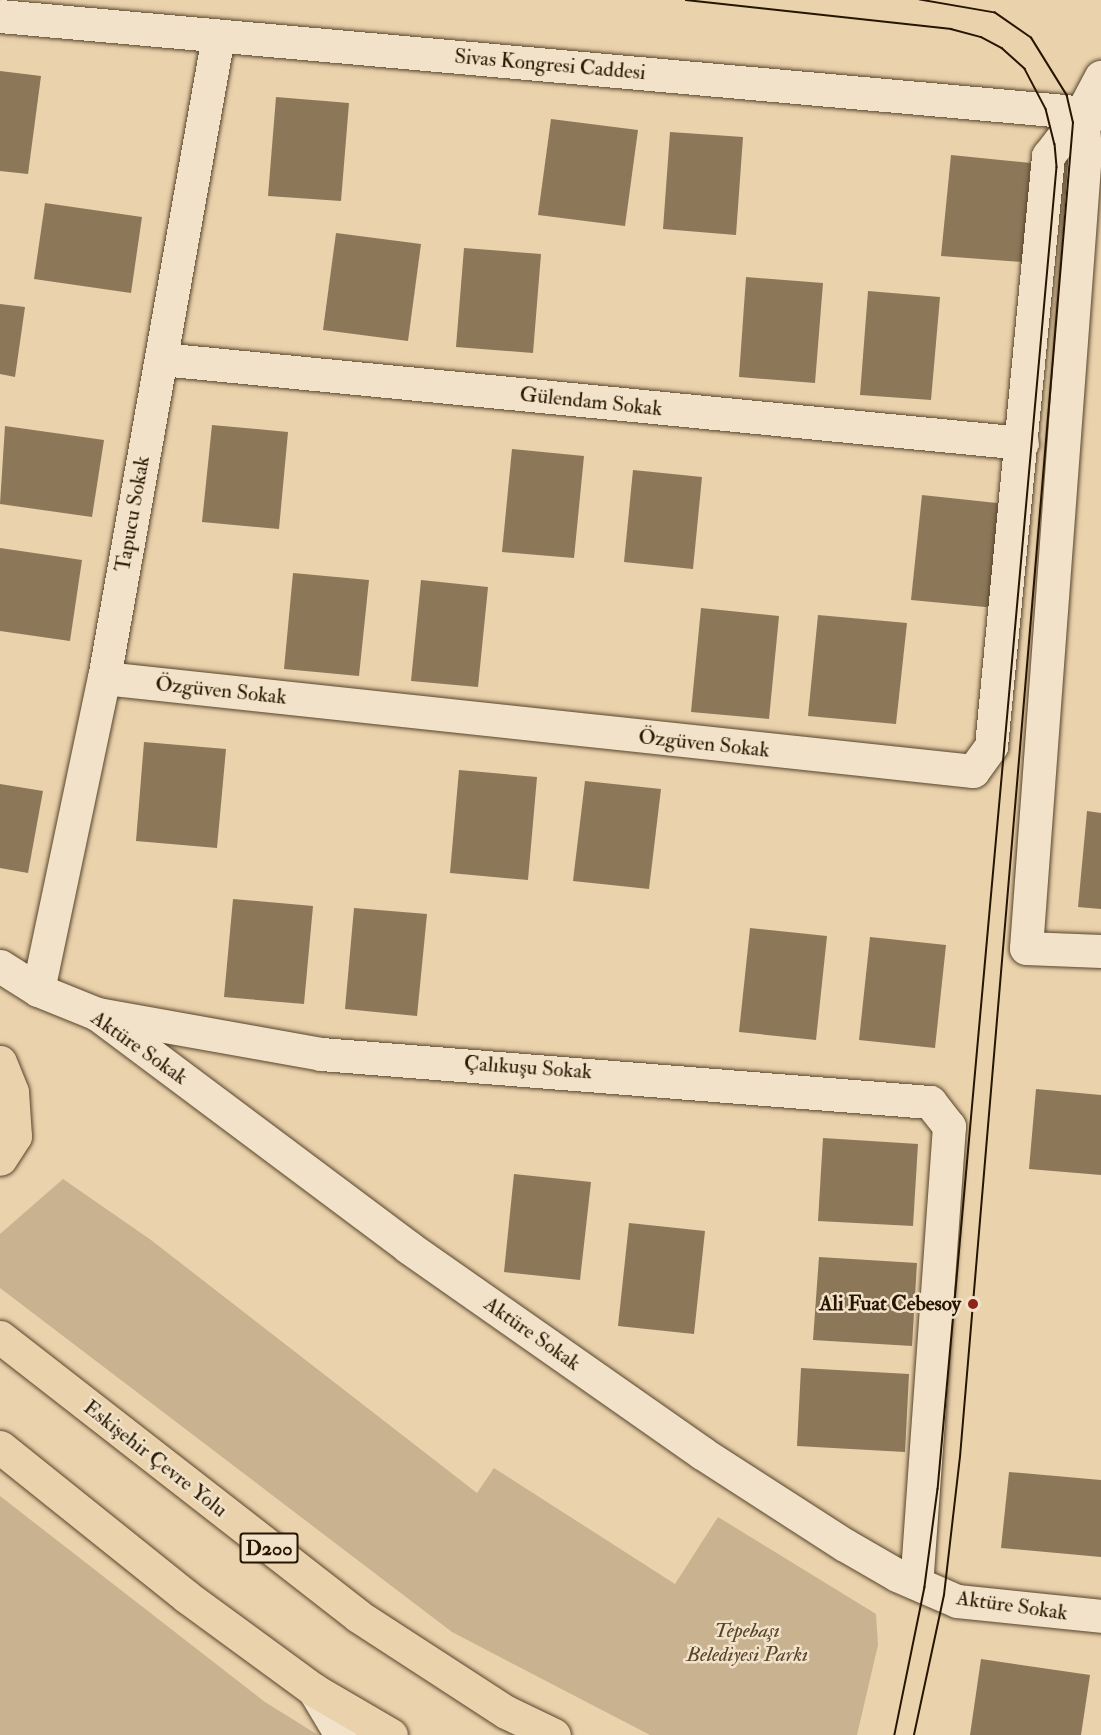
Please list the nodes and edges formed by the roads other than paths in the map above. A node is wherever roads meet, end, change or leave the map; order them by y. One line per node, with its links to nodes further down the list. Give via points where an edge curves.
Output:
1 (0, 16): 2 (street, Sivas Kongresi Caddesi)
2 (218, 36): 4 (street, Sivas Kongresi Caddesi); 5 (street, Tapucu Sokak)
3 (1101, 77): 4 (street)
4 (1092, 113): 6 (street, via 1048,156); 8 (street, via 1085,152 1026,948)
5 (161, 359): 6 (street, Gülendam Sokak); 7 (street, Tapucu Sokak)
6 (1022, 444): 7 (street, Özgüven Sokak, via 991,746 973,771)
7 (104, 678): 10 (street, Tapucu Sokak)
8 (1101, 951)
9 (0, 966): 10 (street, Aktüre Sokak)
10 (38, 990): 11 (street, Aktüre Sokak)
11 (97, 1014): 16 (street, Aktüre Sokak, via 408,1247 702,1453 844,1545); 16 (street, Çalıkuşu Sokak, via 321,1054 930,1102 949,1126)
12 (0, 1062): 13 (highway, via 12,1092 15,1136)
13 (0, 1159)
14 (0, 1337): 21 (highway, Eskişehir Çevre Yolu / D200, via 358,1616 506,1712)
15 (0, 1447): 18 (highway, via 187,1597)
16 (916, 1583): 17 (street, Aktüre Sokak, via 957,1601)
17 (1101, 1616)
18 (314, 1690): 19 (street); 20 (highway)
19 (341, 1735)
20 (391, 1735)
21 (554, 1735)

